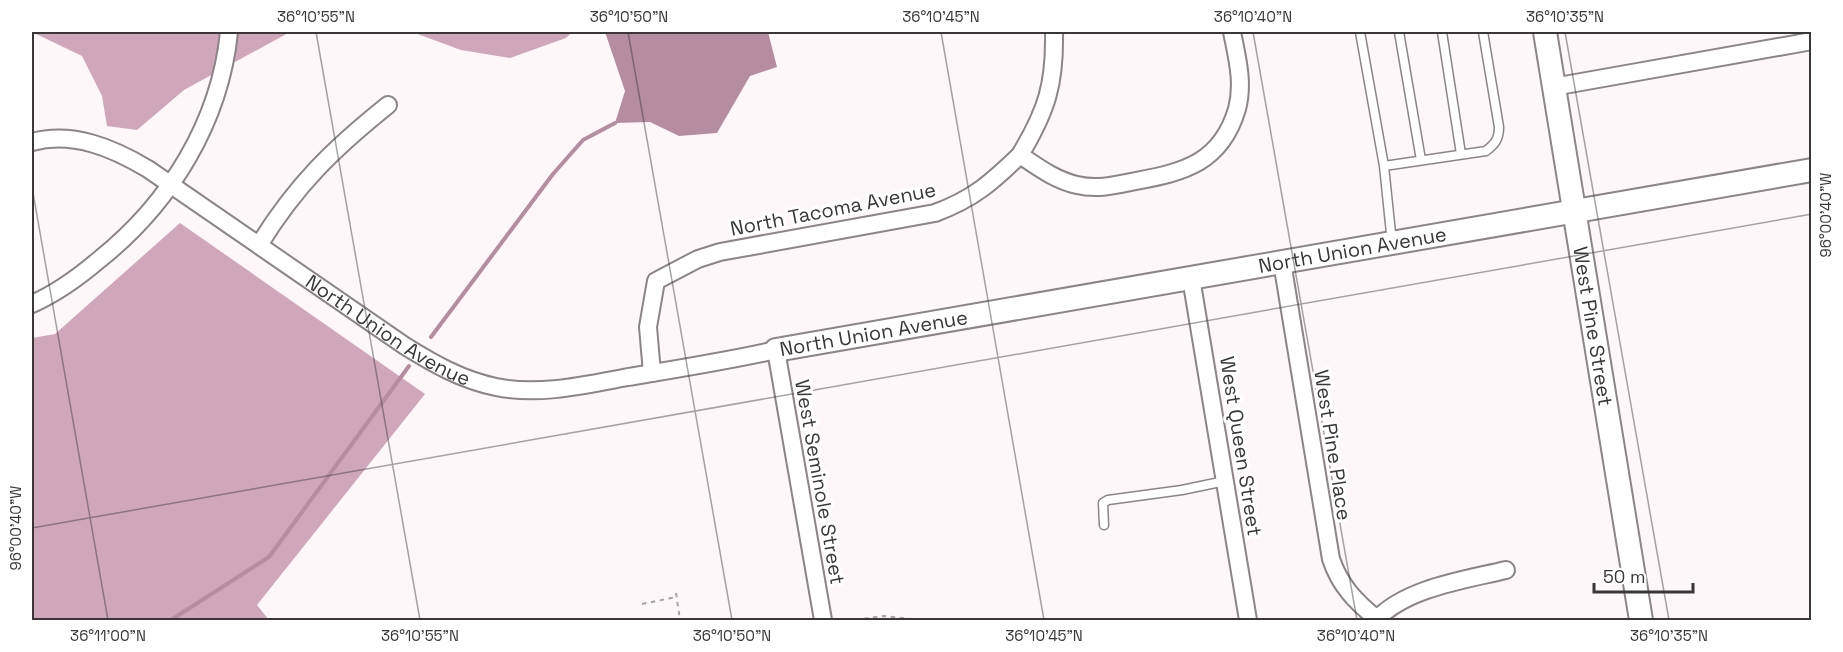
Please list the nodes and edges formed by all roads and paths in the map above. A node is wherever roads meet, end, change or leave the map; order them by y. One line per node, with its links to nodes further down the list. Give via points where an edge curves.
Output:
1 (229, 32): 18 (street, via 210,110)
2 (1054, 32): 14 (street, North Tacoma Avenue, via 1049,97)
3 (1232, 32): 14 (street, via 1240,83 1238,102 1227,132 1208,154 1184,170 1098,187 1063,181)
4 (1360, 32): 16 (lane)
5 (1399, 32): 15 (lane)
6 (1442, 32): 13 (lane)
7 (1483, 32): 13 (lane, via 1499,137 1486,151)
8 (1545, 32): 10 (street, West Pine Street)
9 (1812, 41): 10 (street)
10 (1554, 87): 19 (street, West Pine Street)
11 (388, 105): 21 (street, via 306,178)
12 (32, 142): 18 (street, North Union Avenue, via 62,138 108,148)
13 (1461, 154): 15 (lane)
14 (1020, 155): 26 (street, North Tacoma Avenue, via 979,192 934,213 712,254 656,281 648,327)
15 (1421, 160): 16 (lane)
16 (1384, 166): 20 (lane)
17 (1812, 170): 19 (street, North Union Avenue)
18 (171, 185): 21 (street, North Union Avenue); 24 (street, via 121,243 79,277)
19 (1574, 213): 20 (street, North Union Avenue); 39 (street, West Pine Street)
20 (1392, 243): 22 (street, North Union Avenue)
21 (258, 245): 26 (street, North Union Avenue, via 405,346 468,379 534,390)
22 (1282, 262): 23 (street, North Union Avenue); 34 (street, West Pine Place, via 1331,560 1350,595)
23 (1191, 278): 25 (street, North Union Avenue); 27 (street, West Queen Street)
24 (32, 304)
25 (776, 350): 26 (street, North Union Avenue); 36 (street, West Seminole Street)
26 (652, 373)
27 (1225, 481): 28 (lane, via 1108,501 1103,503); 38 (street, West Queen Street)
28 (1104, 525)
29 (1506, 570): 34 (street, via 1410,596)
30 (676, 593): 31 (path)
31 (676, 597): 32 (path); 35 (path)
32 (642, 603)
33 (912, 619): 37 (path, via 883,616)
34 (1376, 620)
35 (680, 621)
36 (822, 621)
37 (855, 621)
38 (1248, 621)
39 (1641, 621)

